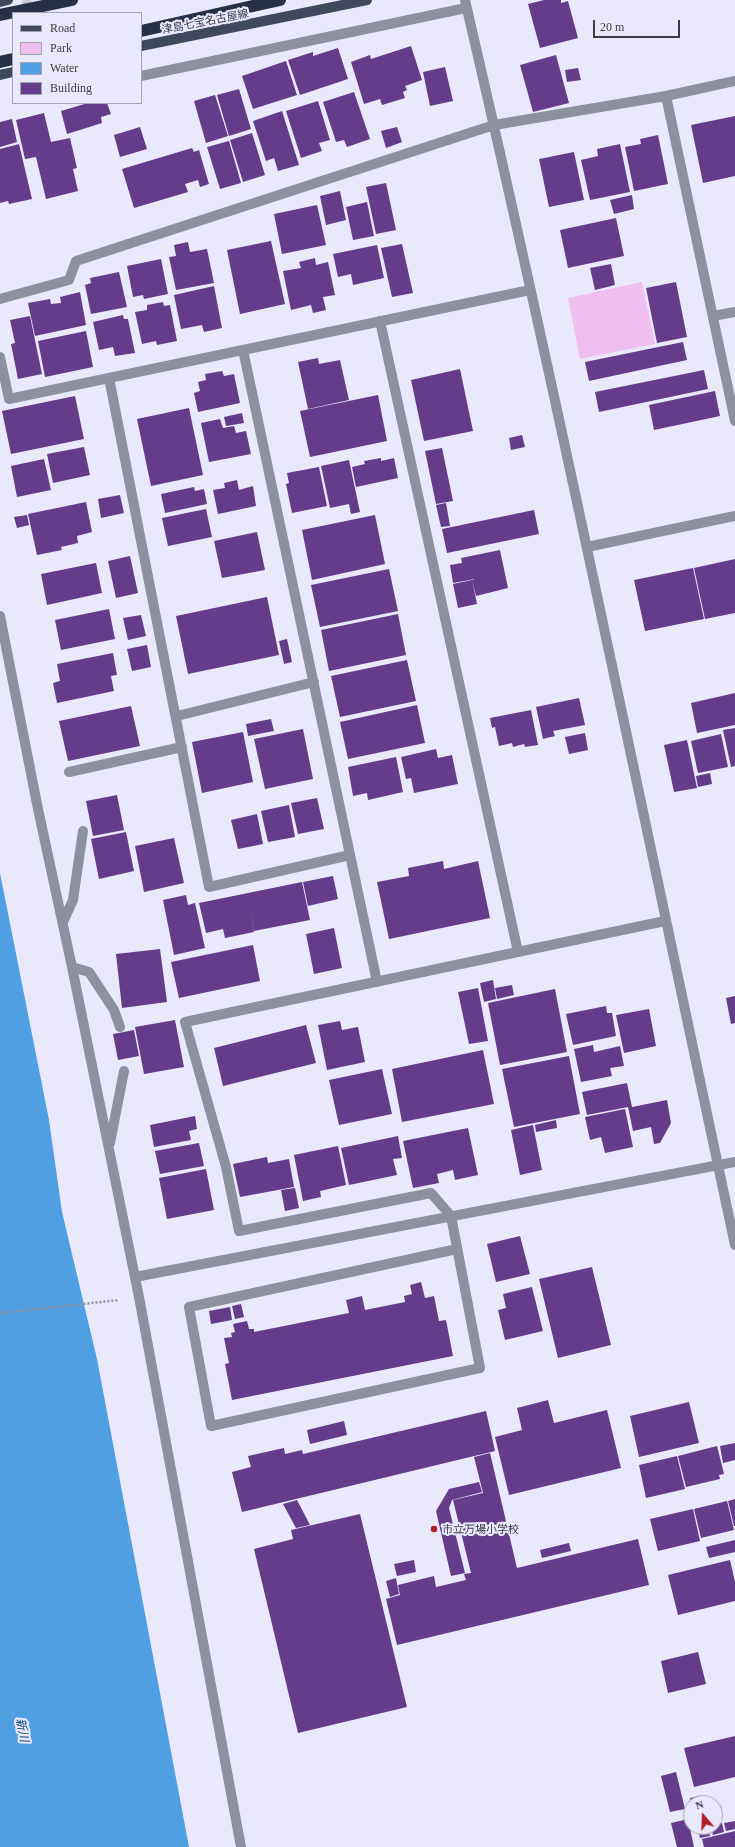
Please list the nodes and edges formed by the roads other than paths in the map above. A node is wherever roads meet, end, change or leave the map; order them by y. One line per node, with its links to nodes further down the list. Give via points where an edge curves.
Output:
1 (8, 0): 5 (main road)
2 (72, 0): 8 (highway, bridge)
3 (280, 0): 10 (highway)
4 (367, 0): 11 (main road, 津島七宝名古屋線)
5 (0, 2)
6 (465, 4): 16 (street); 19 (street)
7 (12, 12): 9 (highway, bridge)
8 (14, 12)
9 (0, 15)
10 (142, 31)
11 (142, 46)
12 (12, 59): 13 (highway)
13 (0, 62)
14 (12, 72): 15 (main road)
15 (0, 75)
16 (142, 76)
17 (735, 81): 18 (street)
18 (666, 96): 19 (street); 23 (street)
19 (494, 125): 20 (street); 21 (street, via 76,261 69,280)
20 (530, 290): 24 (street); 30 (street)
21 (0, 299)
22 (735, 312): 23 (street)
23 (714, 316): 28 (street)
24 (380, 321): 25 (street); 40 (street)
25 (243, 350): 27 (street); 32 (street)
26 (0, 357): 27 (street, via 9,398)
27 (110, 378): 33 (street)
28 (735, 421)
29 (735, 516): 30 (street)
30 (587, 547): 38 (street)
31 (0, 616): 39 (street)
32 (314, 682): 33 (street); 37 (street)
33 (177, 716): 34 (street)
34 (182, 747): 35 (street); 37 (street, via 209,887)
35 (69, 772)
36 (83, 831): 39 (street, via 73,900)
37 (350, 855): 42 (street)
38 (665, 921): 40 (street); 47 (street)
39 (63, 922): 41 (street)
40 (518, 952): 42 (street)
41 (72, 967): 43 (street, via 89,972 114,1010); 45 (street)
42 (377, 982): 48 (street, via 186,1022 226,1167 239,1231 431,1193)
43 (120, 1027)
44 (124, 1071): 45 (street)
45 (109, 1149): 51 (street)
46 (735, 1162): 47 (street)
47 (718, 1165): 48 (street); 49 (street)
48 (450, 1216): 50 (street); 51 (street)
49 (735, 1244)
50 (457, 1249): 50 (street, via 480,1368 211,1426 190,1307)
51 (135, 1277): 52 (street)
52 (242, 1847)

